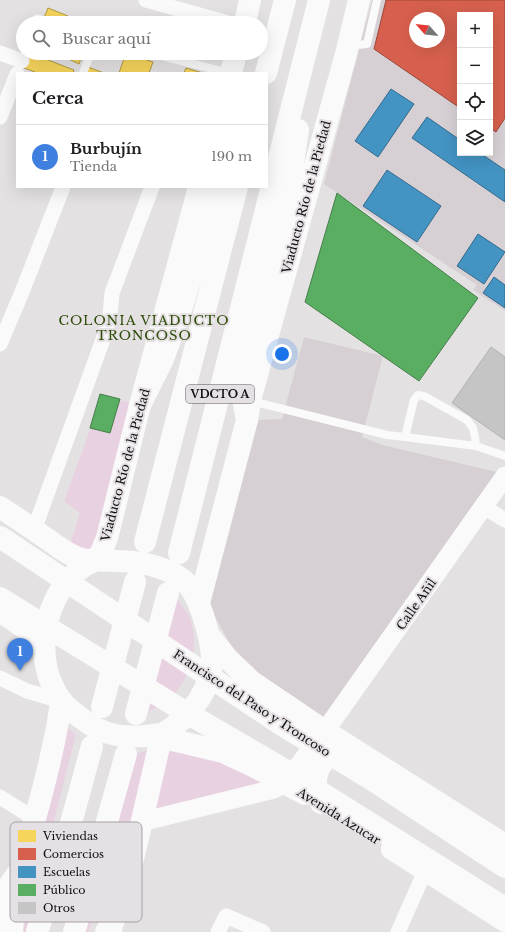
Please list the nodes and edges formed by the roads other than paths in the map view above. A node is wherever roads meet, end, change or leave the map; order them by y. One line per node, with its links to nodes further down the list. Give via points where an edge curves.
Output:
1 (146, 0): 7 (street)
2 (250, 0): 8 (main road)
3 (319, 0): 11 (main road, VDCTO A)
4 (359, 0): 10 (main road, Viaducto Río de la Piedad)
5 (377, 0): 10 (lane, via 367,44)
6 (283, 10): 9 (main road); 22 (main road)
7 (203, 16)
8 (247, 16)
9 (268, 42)
10 (348, 46): 32 (main road, Viaducto Río de la Piedad)
11 (306, 48): 32 (main road, via 299,122 287,203 246,372); 43 (main road, VDCTO A)
12 (0, 53): 17 (street)
13 (88, 60): 18 (lane)
14 (178, 60): 19 (lane)
15 (234, 60): 20 (main road)
16 (260, 60): 21 (main road)
17 (21, 65)
18 (83, 72)
19 (226, 72)
20 (230, 72)
21 (254, 72)
22 (266, 72)
23 (16, 77): 24 (street)
24 (0, 117)
25 (63, 188): 30 (street)
26 (152, 188): 40 (street, via 112,293 106,331)
27 (200, 188): 31 (main road, Viaducto Río de la Piedad)
28 (218, 188): 31 (main road, via 181,310 163,359)
29 (237, 188): 42 (main road, VDCTO A)
30 (0, 344)
31 (140, 405): 44 (main road, Viaducto Río de la Piedad, via 107,538)
32 (247, 407): 33 (lane); 49 (main road, Viaducto Río de la Piedad)
33 (405, 437): 34 (lane); 34 (lane, via 414,400 418,395 467,420 473,428)
34 (476, 446): 35 (lane)
35 (505, 456)
36 (505, 476): 38 (street, Calle Añil)
37 (0, 506): 40 (main road)
38 (484, 507): 39 (street); 55 (street, Calle Añil)
39 (505, 520)
40 (34, 530): 44 (main road, via 75,557)
41 (0, 537): 69 (main road, Francisco del Paso y Troncoso, via 282,725)
42 (145, 542)
43 (179, 553)
44 (96, 560): 45 (main road); 50 (main road, via 71,577 57,595 47,620)
45 (133, 572): 46 (main road, via 149,564 167,570); 53 (main road)
46 (174, 585): 49 (main road, via 192,589); 54 (main road)
47 (0, 598): 72 (main road, via 285,770)
48 (0, 612): 50 (main road, via 38,638)
49 (204, 619): 55 (main road, via 228,659 251,681); 56 (main road, Viaducto Río de la Piedad, via 212,658 206,686 183,720)
50 (44, 649): 52 (main road, via 52,685)
51 (0, 678): 52 (street, via 27,691)
52 (61, 701): 56 (main road, via 87,723 106,732 139,737); 63 (main road, via 58,727)
53 (102, 707)
54 (136, 714)
55 (326, 731): 58 (main road); 60 (street, Calle Añil)
56 (162, 734): 60 (main road, Avenida Azucar, via 169,739 223,752); 67 (main road)
57 (92, 746): 65 (main road)
58 (357, 751): 62 (main road, via 341,750 330,755 321,764 316,779); 68 (main road)
59 (126, 754): 66 (main road)
60 (286, 783): 62 (main road, Avenida Azucar); 67 (street, via 274,789)
61 (0, 798): 63 (street)
62 (321, 803): 70 (main road, Avenida Azucar)
63 (35, 818): 64 (main road)
64 (34, 822)
65 (71, 822)
66 (107, 822)
67 (141, 822)
68 (505, 845)
69 (505, 867)
70 (424, 871): 74 (main road, Avenida Azucar); 84 (street)
71 (8, 890): 73 (main road); 78 (main road)
72 (505, 908)
73 (10, 911)
74 (505, 921)
75 (11, 922): 79 (main road)
76 (40, 922): 80 (main road)
77 (77, 922): 81 (main road)
78 (0, 932)
79 (12, 932)
80 (37, 932)
81 (74, 932)
82 (218, 932): 83 (street, via 226,916)
83 (262, 932)
84 (398, 932)

